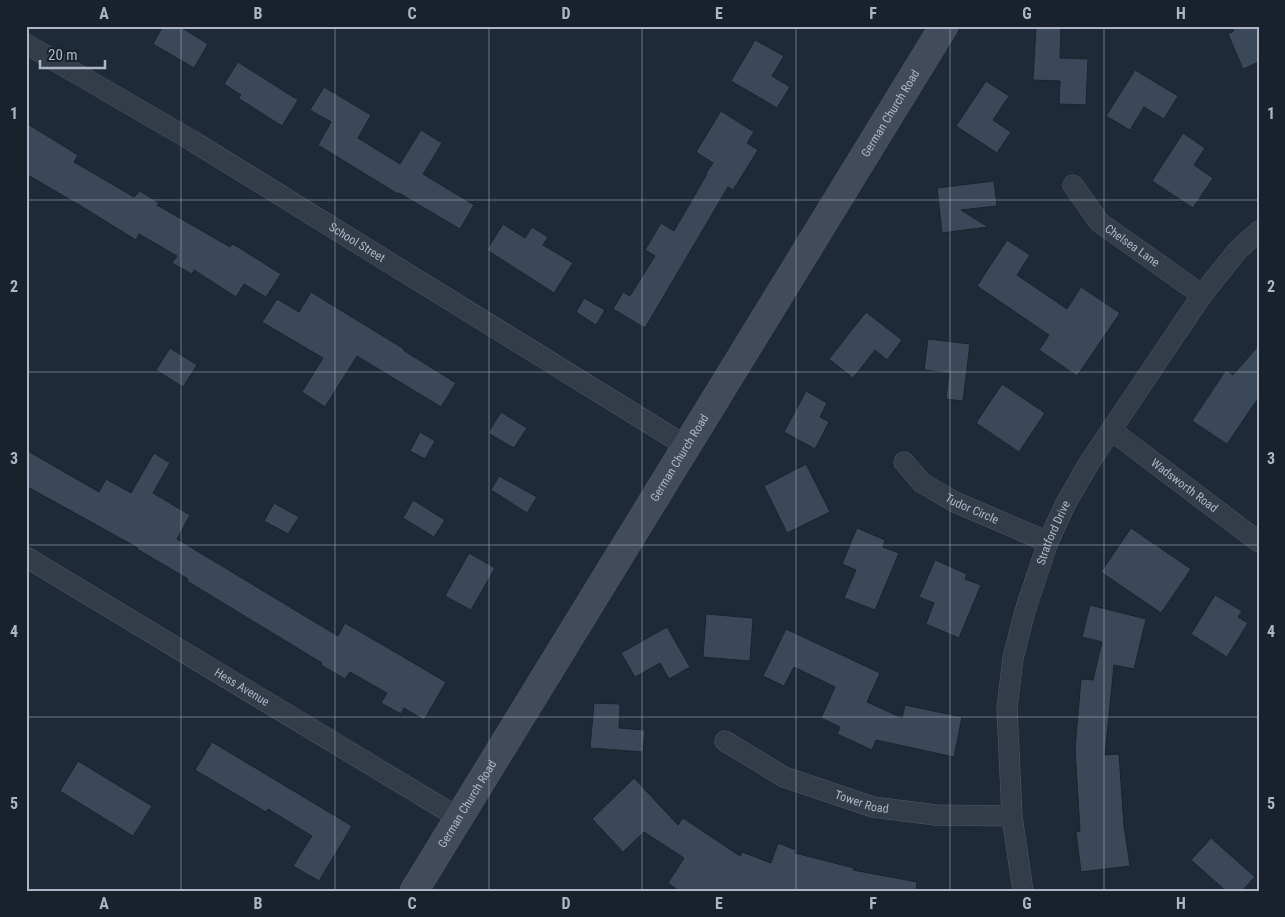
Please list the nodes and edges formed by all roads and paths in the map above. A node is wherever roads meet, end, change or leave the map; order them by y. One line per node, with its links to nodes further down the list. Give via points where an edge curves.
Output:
1 (944, 26): 7 (street, German Church Road)
2 (26, 44): 7 (street, School Street, via 191,140)
3 (1073, 185): 5 (street, Chelsea Lane, via 1099,222)
4 (1259, 232): 5 (street, Stratford Drive, via 1238,250)
5 (1202, 295): 6 (street, Stratford Drive)
6 (1111, 430): 9 (street, Stratford Drive, via 1065,505); 10 (street, Wadsworth Road)
7 (686, 446): 14 (street, German Church Road)
8 (904, 462): 9 (street, Tudor Circle, via 922,483 955,502)
9 (1048, 542): 13 (street, Stratford Drive, via 1024,611 1013,658 1007,708)
10 (1259, 542)
11 (26, 557): 14 (street, Hess Avenue)
12 (725, 741): 13 (street, Tower Road, via 784,777 873,807 936,815)
13 (1012, 816): 16 (street, Stratford Drive)
14 (459, 818): 15 (street, German Church Road)
15 (414, 891)
16 (1023, 891)

